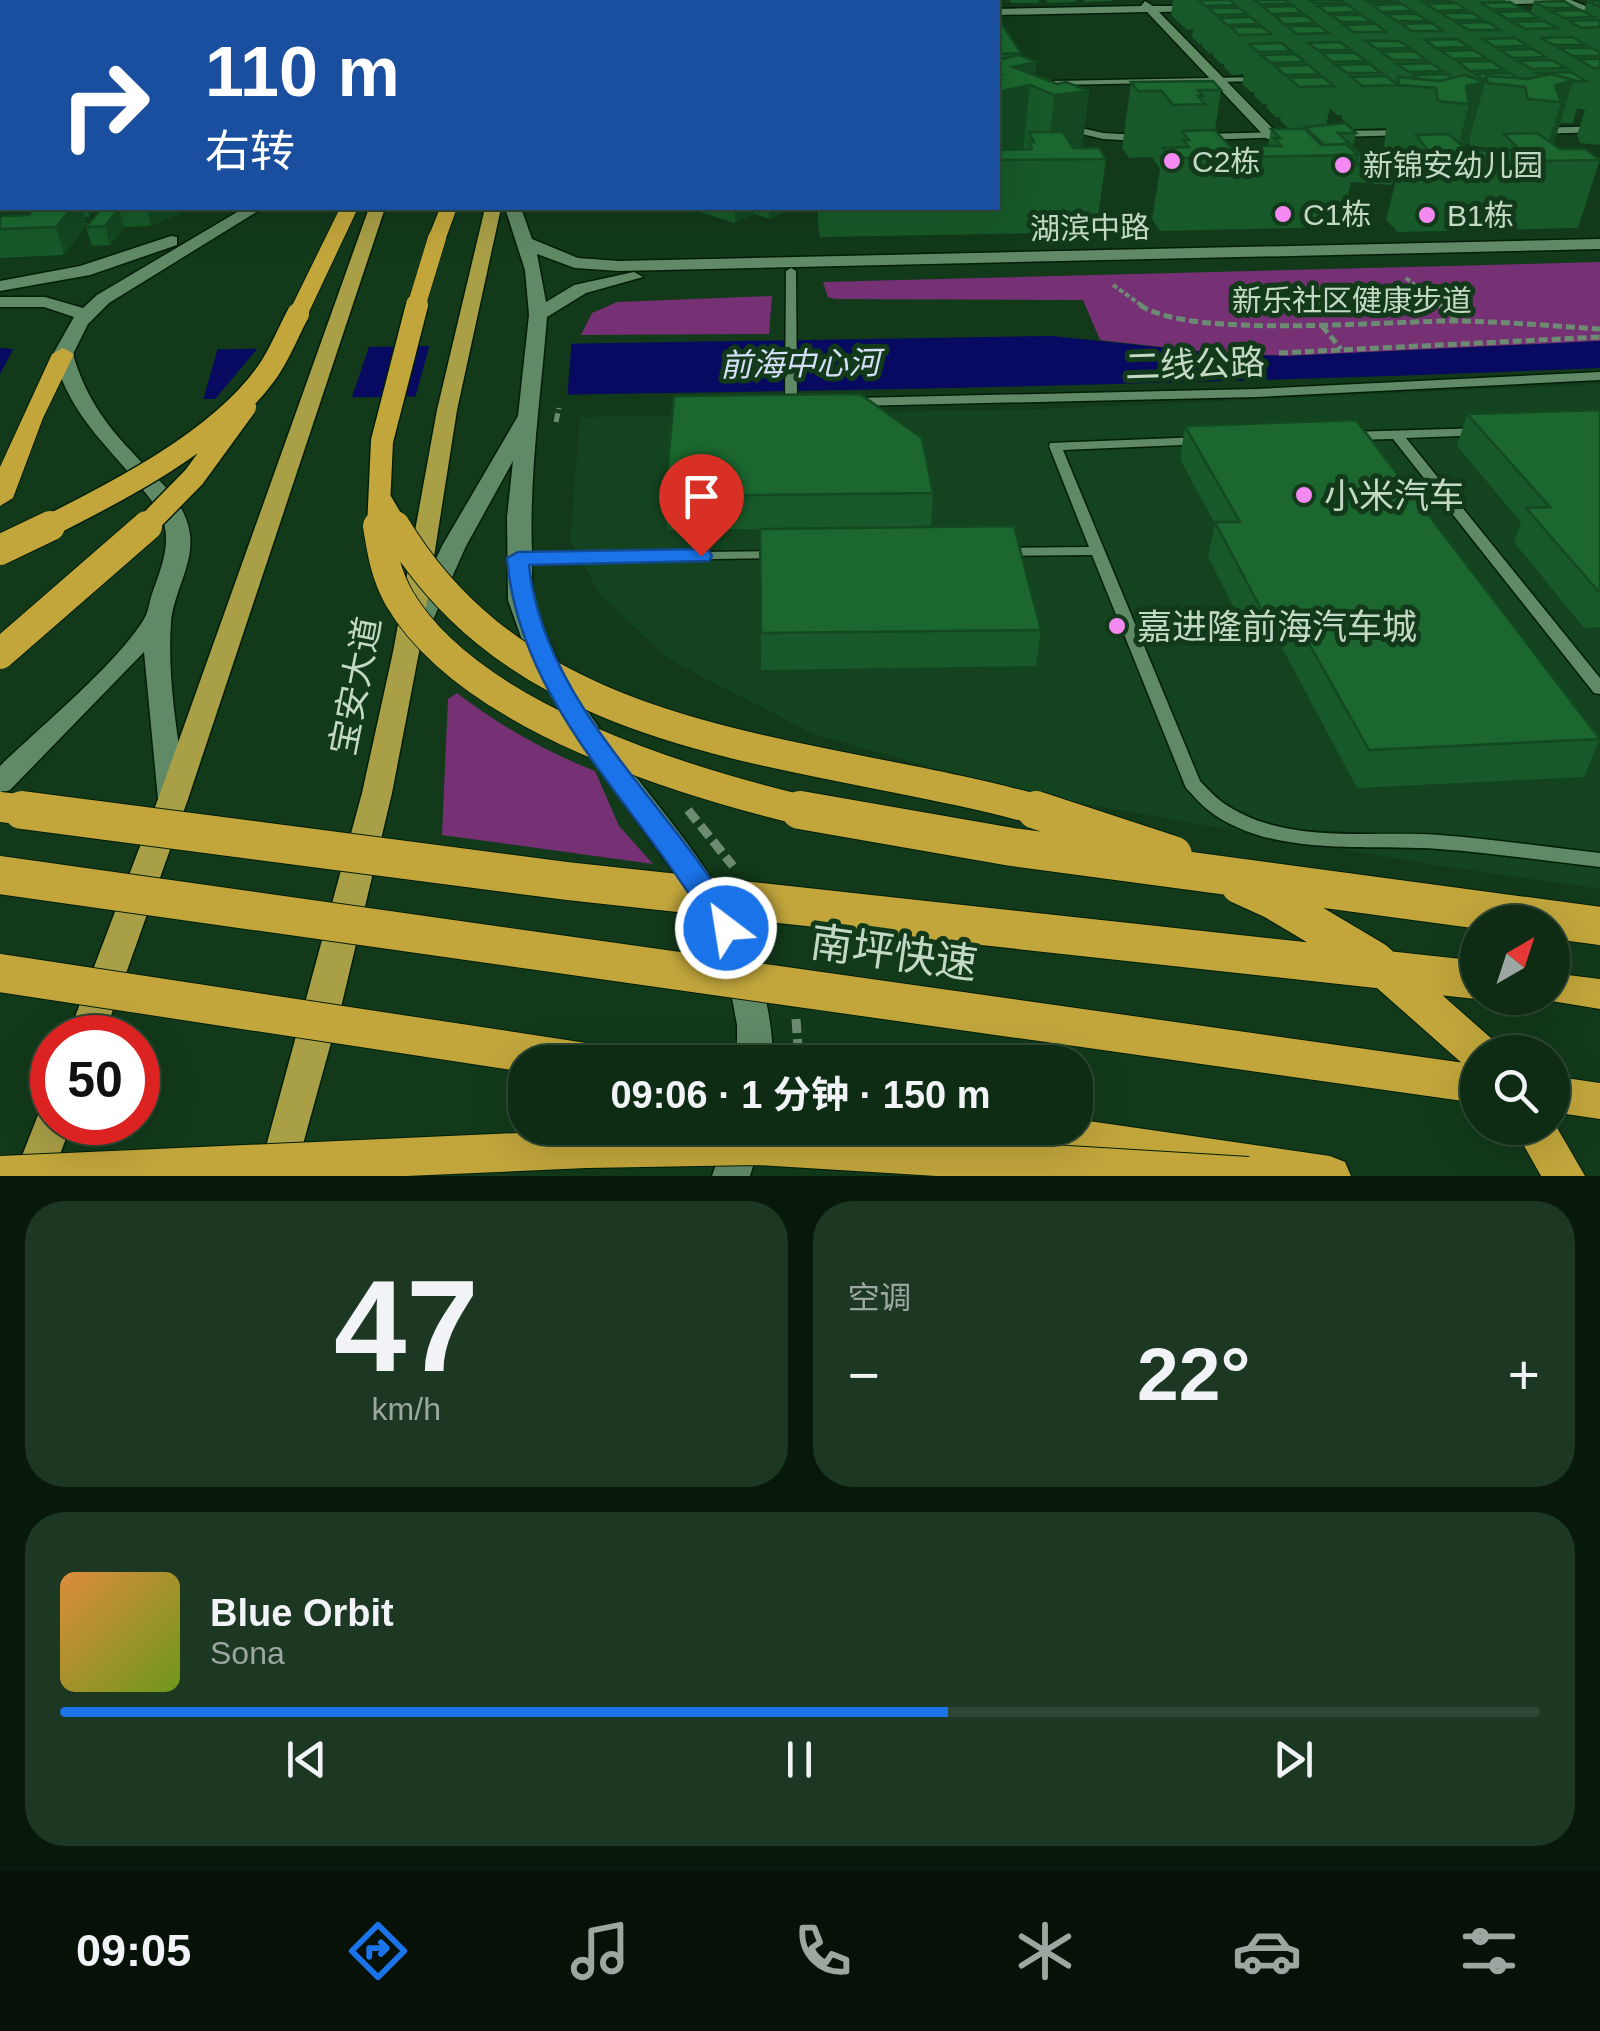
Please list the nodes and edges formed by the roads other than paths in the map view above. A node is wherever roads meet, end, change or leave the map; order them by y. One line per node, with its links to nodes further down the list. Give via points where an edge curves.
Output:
1 (1561, 0): 3 (main road); 8 (main road)
2 (1585, 0): 5 (main road)
3 (1457, 2)
4 (1146, 4): 6 (main road); 7 (main road); 10 (main road)
5 (1600, 6)
6 (1208, 8)
7 (1000, 12)
8 (1600, 16)
9 (1276, 78): 10 (lane)
10 (1218, 80): 11 (lane); 18 (main road)
11 (1054, 83)
12 (1052, 124): 20 (lane)
13 (1600, 130): 14 (lane)
14 (1523, 131)
15 (1426, 133): 16 (lane)
16 (1330, 134)
17 (1292, 135): 18 (lane)
18 (1272, 136): 19 (lane)
19 (1200, 137)
20 (1145, 138)
21 (250, 210): 33 (main road, via 97,268)
22 (252, 210): 36 (main road, via 136,276)
23 (348, 210): 39 (highway, bridge)
24 (376, 210): 59 (main road)
25 (447, 210): 47 (highway, bridge, via 392,400)
26 (493, 210): 55 (main road, 宝安大道, via 447,410)
27 (514, 210): 28 (main road)
28 (526, 243): 31 (main road, 湖滨中路, via 586,265); 35 (main road)
29 (1600, 244): 31 (main road, 湖滨中路)
30 (1600, 253): 32 (main road, 湖滨中路)
31 (719, 268): 32 (main road, 湖滨中路); 35 (main road, 湖滨中路, via 605,282 566,295)
32 (791, 271): 41 (lane, via 791,400)
33 (0, 286)
34 (0, 302): 36 (main road, via 45,302)
35 (538, 315): 42 (main road)
36 (83, 318): 37 (main road)
37 (64, 354): 48 (highway); 54 (main road, via 75,396 176,522 176,573)
38 (1600, 376): 40 (lane, 二线公路, via 1256,393)
39 (261, 380): 49 (highway, bridge, via 130,483); 56 (highway, bridge, via 208,461 156,516)
40 (849, 402)
41 (810, 403)
42 (527, 413): 53 (main road); 55 (main road, via 454,546)
43 (1508, 431): 44 (lane)
44 (1397, 434): 45 (lane); 57 (lane)
45 (1340, 436)
46 (1226, 440): 50 (lane, via 1055,446)
47 (377, 494): 63 (highway, bridge, via 384,564 426,635 543,721 627,759 732,794 881,828); 69 (highway, bridge, via 427,574 462,612 512,653 588,693 670,726 760,751 990,798 1173,855 1274,900 1374,960)
48 (0, 498)
49 (0, 550)
50 (1096, 551): 51 (lane); 61 (lane, via 1192,784 1204,799 1255,825 1298,836 1439,842)
51 (978, 552)
52 (800, 555): 53 (lane)
53 (518, 558): 70 (main road, via 522,600 556,683 726,928 744,971)
54 (158, 619): 58 (main road); 59 (main road, via 157,695)
55 (406, 652): 85 (main road, 宝安大道, bridge, via 325,1002)
56 (0, 654)
57 (1600, 689)
58 (0, 783)
59 (173, 800): 68 (main road, bridge)
60 (0, 807): 65 (highway, bridge, via 568,881)
61 (1600, 860)
62 (0, 875): 72 (highway, 南坪快速, bridge)
63 (1600, 926)
64 (0, 974): 71 (highway, bridge)
65 (1460, 978)
66 (1570, 990): 67 (highway)
67 (1600, 994)
68 (94, 1015)
69 (1460, 1036)
70 (755, 1045)
71 (508, 1050)
72 (1382, 1070): 73 (highway, bridge); 74 (highway, 南坪快速, bridge)
73 (1460, 1075)
74 (1460, 1081)
75 (1570, 1081): 76 (highway)
76 (1600, 1083)
77 (1570, 1097): 78 (highway)
78 (1600, 1101)
79 (1093, 1140): 88 (highway)
80 (44, 1145): 84 (main road)
81 (741, 1145): 86 (main road)
82 (1545, 1145): 89 (highway)
83 (0, 1175): 87 (highway, bridge, via 757,1146)
84 (33, 1176)
85 (275, 1176)
86 (731, 1176)
87 (1248, 1176)
88 (1330, 1176)
89 (1564, 1176)

